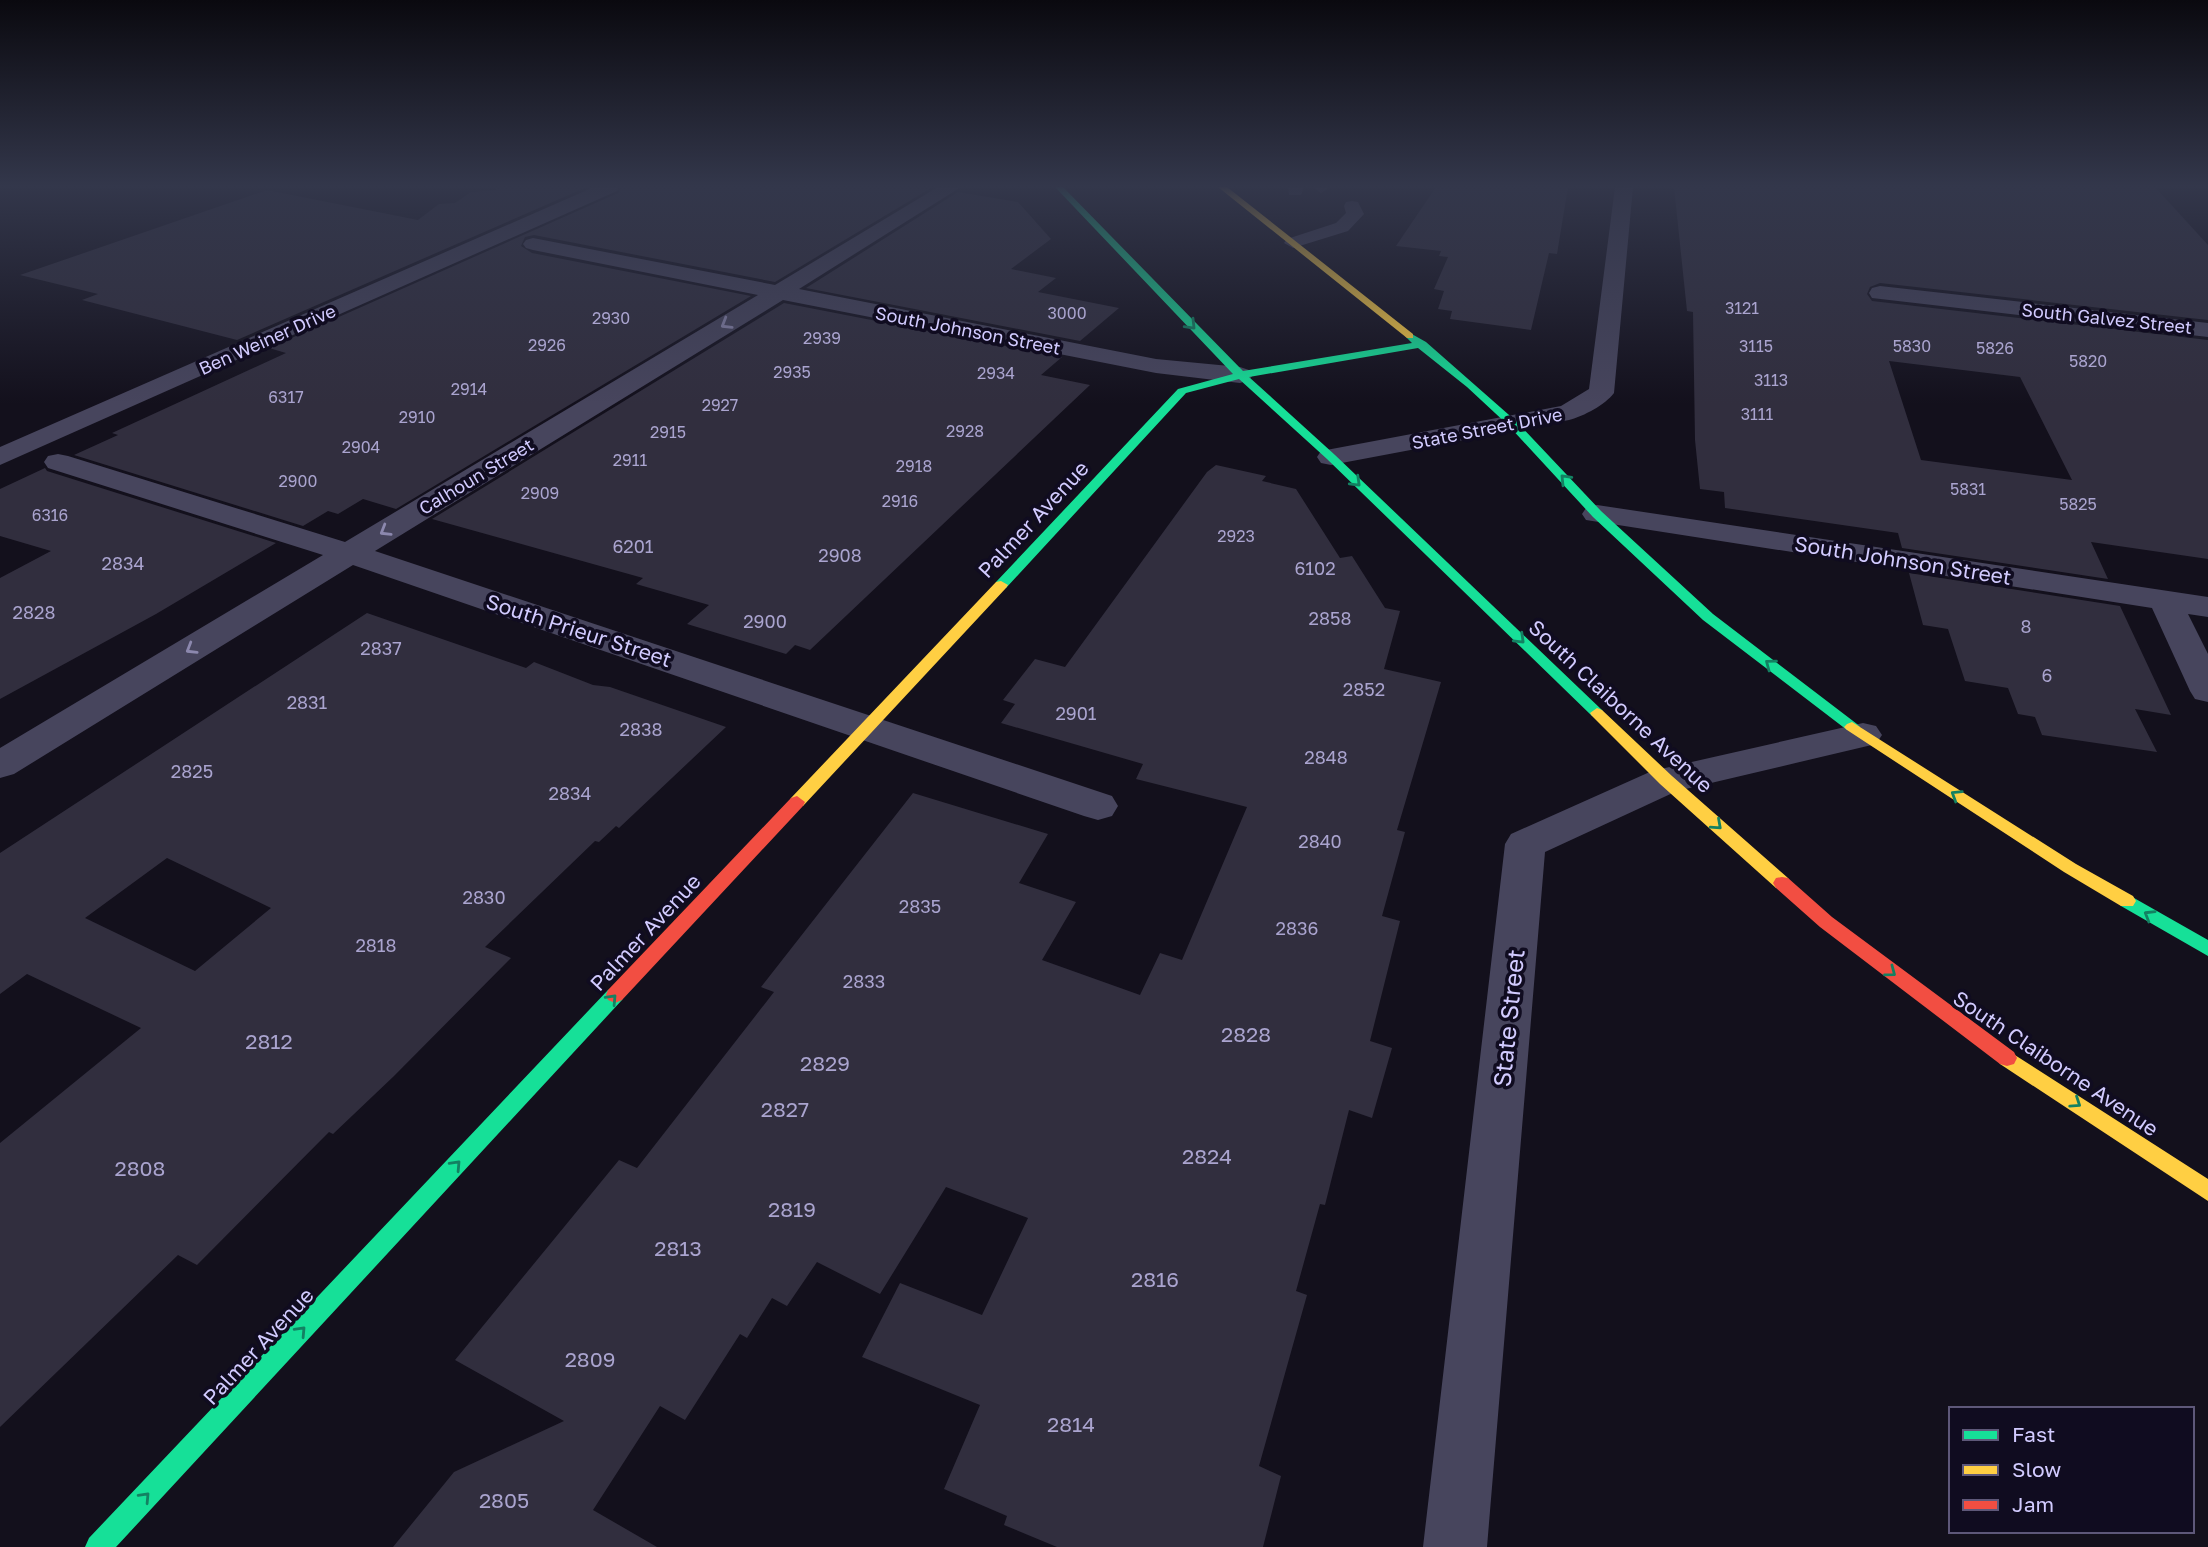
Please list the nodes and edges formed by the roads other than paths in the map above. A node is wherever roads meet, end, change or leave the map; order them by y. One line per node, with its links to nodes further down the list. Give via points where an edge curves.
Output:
1 (447, 259): 13 (street, Ben Weiner Drive)
2 (609, 259): 7 (street, South Johnson Street)
3 (833, 259): 7 (street, Calhoun Street)
4 (1129, 259): 11 (main road, South Claiborne Avenue, one-way to 11)
5 (1314, 259): 10 (main road)
6 (1616, 259): 12 (street, State Street Drive, via 1601,393 1569,412)
7 (777, 293): 11 (street, South Johnson Street, via 1156,366); 17 (street, Calhoun Street, one-way to 17)
8 (1880, 293): 9 (street, South Galvez Street)
9 (2208, 330)
10 (1423, 344): 11 (main road, Palmer Avenue); 12 (main road)
11 (1240, 375): 14 (main road, South Claiborne Avenue); 21 (main road, Palmer Avenue, via 1182,391)
12 (1513, 424): 14 (street, State Street Drive); 16 (main road, one-way to 12)
13 (0, 457)
14 (1331, 457): 24 (main road, South Claiborne Avenue, one-way to 24)
15 (58, 462): 17 (street, South Prieur Street)
16 (1597, 514): 18 (street, South Johnson Street); 22 (main road, one-way to 16, via 1708,617)
17 (349, 553): 21 (street, South Prieur Street); 23 (street, Calhoun Street, one-way to 23)
18 (2165, 600): 19 (street, South Johnson Street); 20 (street)
19 (2208, 607)
20 (2208, 691)
21 (868, 726): 25 (street, South Prieur Street); 28 (main road, Palmer Avenue, one-way to 21)
22 (1863, 734): 24 (street, State Street); 26 (main road, one-way to 22, via 2070,868)
23 (0, 765)
24 (1666, 780): 27 (main road, South Claiborne Avenue, one-way to 27, via 1825,922 1982,1041); 29 (street, State Street, via 1525,845)
25 (1098, 806)
26 (2208, 949)
27 (2208, 1191)
28 (98, 1547)
29 (1455, 1547)

